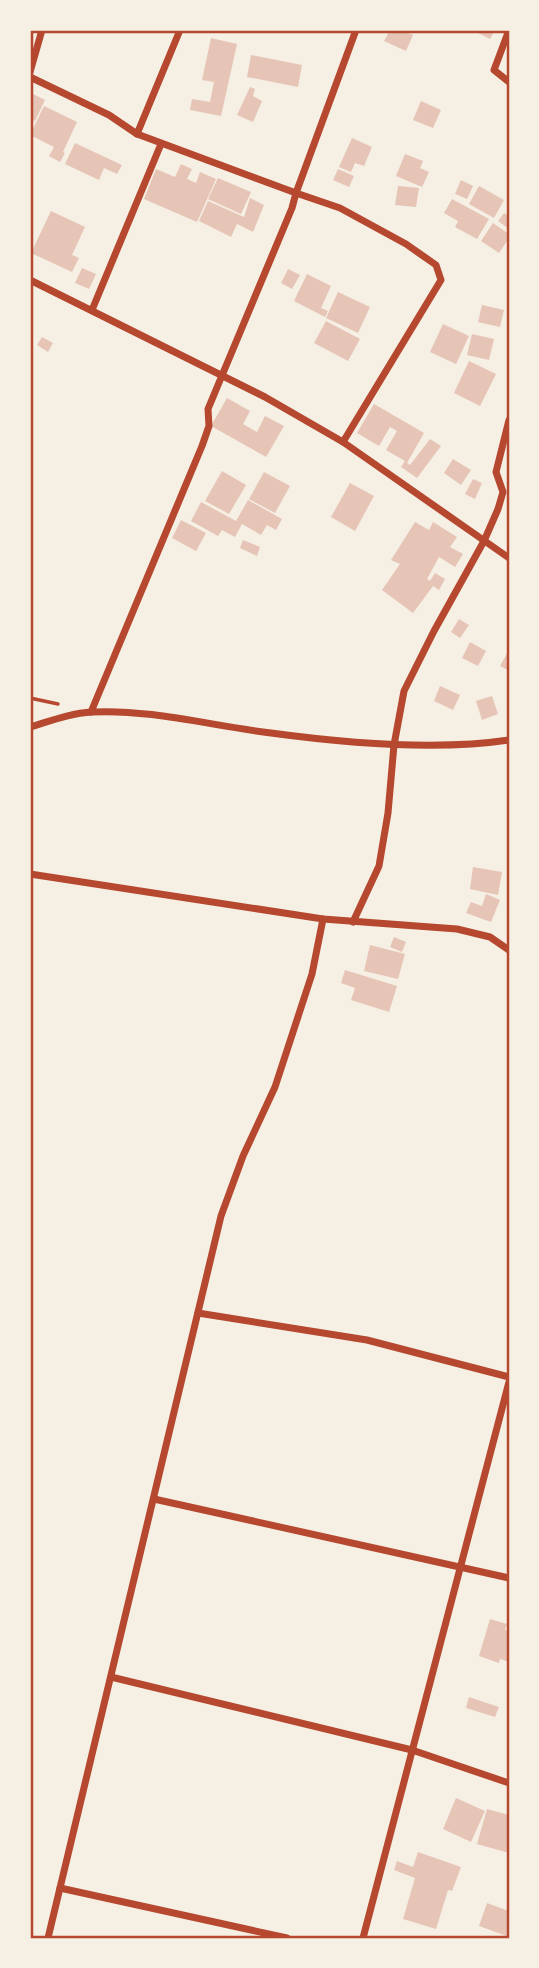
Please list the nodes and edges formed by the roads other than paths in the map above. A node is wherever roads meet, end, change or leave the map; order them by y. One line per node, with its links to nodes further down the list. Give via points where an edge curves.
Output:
1 (42, 30): 5 (street)
2 (180, 30): 7 (street)
3 (356, 30): 9 (street)
4 (509, 30): 6 (street, via 494,70)
5 (30, 74): 7 (street)
6 (509, 82)
7 (137, 134): 8 (street)
8 (161, 144): 9 (street); 11 (street)
9 (296, 193): 12 (street); 14 (street, via 340,208 406,244 436,265 441,280)
10 (30, 280): 11 (street)
11 (92, 310): 12 (street)
12 (222, 376): 14 (street); 17 (street, via 208,409 209,426 202,446)
13 (509, 420): 15 (street, via 496,472 503,492)
14 (343, 442): 15 (street)
15 (484, 541): 16 (street); 20 (street, via 404,691)
16 (509, 558)
17 (91, 712): 18 (street); 20 (street)
18 (30, 727)
19 (509, 740): 20 (street)
20 (394, 745): 23 (street, via 379,866)
21 (30, 874): 22 (street)
22 (323, 919): 23 (street); 25 (street, via 312,974 275,1087 221,1216)
23 (353, 922): 24 (street, via 457,929 490,937)
24 (509, 950)
25 (198, 1314): 26 (street, via 367,1340); 27 (street)
26 (509, 1380): 28 (street)
27 (154, 1499): 28 (street); 30 (street)
28 (461, 1566): 29 (street); 31 (street)
29 (509, 1578)
30 (111, 1677): 31 (street); 33 (street)
31 (412, 1750): 32 (street); 36 (street)
32 (509, 1783)
33 (60, 1888): 34 (street); 35 (street)
34 (48, 1938)
35 (287, 1938)
36 (363, 1938)

